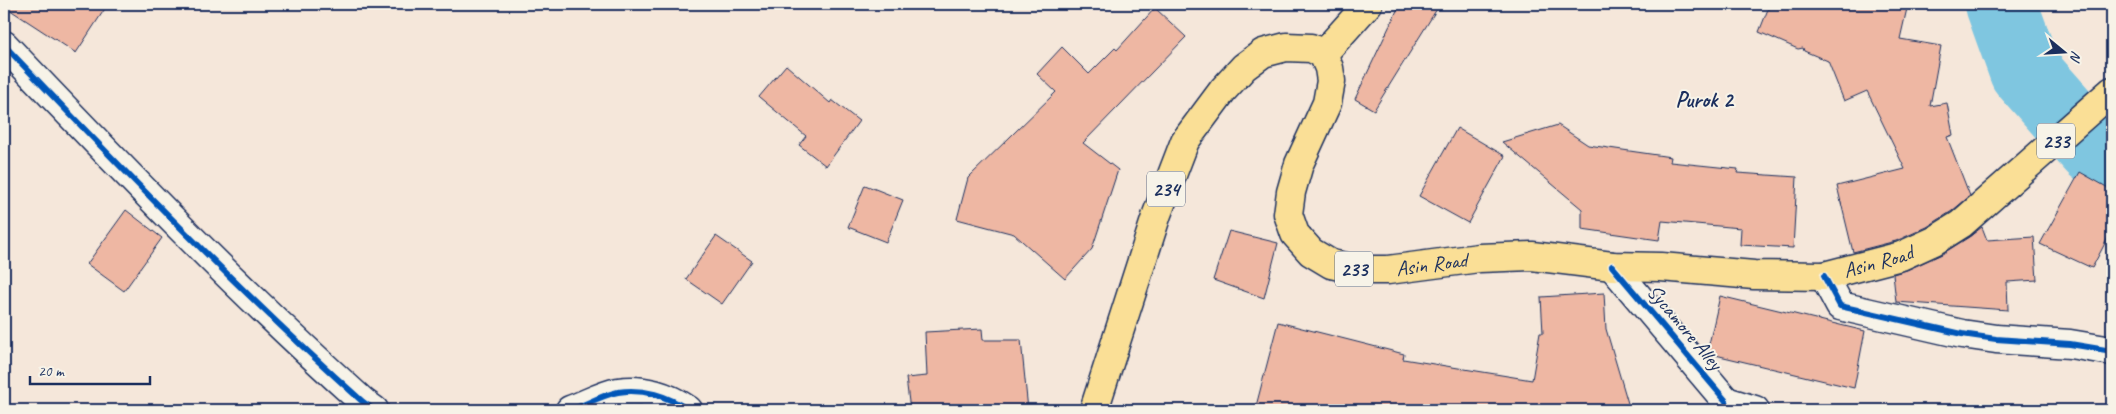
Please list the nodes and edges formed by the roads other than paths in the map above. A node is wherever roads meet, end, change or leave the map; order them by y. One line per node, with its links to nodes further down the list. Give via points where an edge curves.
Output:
1 (1368, 4): 3 (main road)
2 (4, 45): 9 (street, via 113,160 263,309)
3 (1323, 54): 5 (main road, Asin Road / 233, via 1331,82 1327,103 1299,164 1288,214 1295,234 1311,252 1332,264 1359,270 1532,256); 12 (main road, 234, via 1311,48 1286,47 1263,53 1244,66 1184,141)
4 (2112, 91): 6 (main road, Asin Road / 233, via 1961,224 1901,256)
5 (1612, 266): 6 (main road, Asin Road / 233); 8 (street, Sycamore Alley)
6 (1824, 276): 7 (street, via 1840,306 1962,334)
7 (2112, 351)
8 (1727, 406): 13 (street)
9 (374, 410)
10 (570, 410): 11 (street, via 617,392 644,392 675,401)
11 (688, 410)
12 (1094, 410)
13 (1756, 410)

